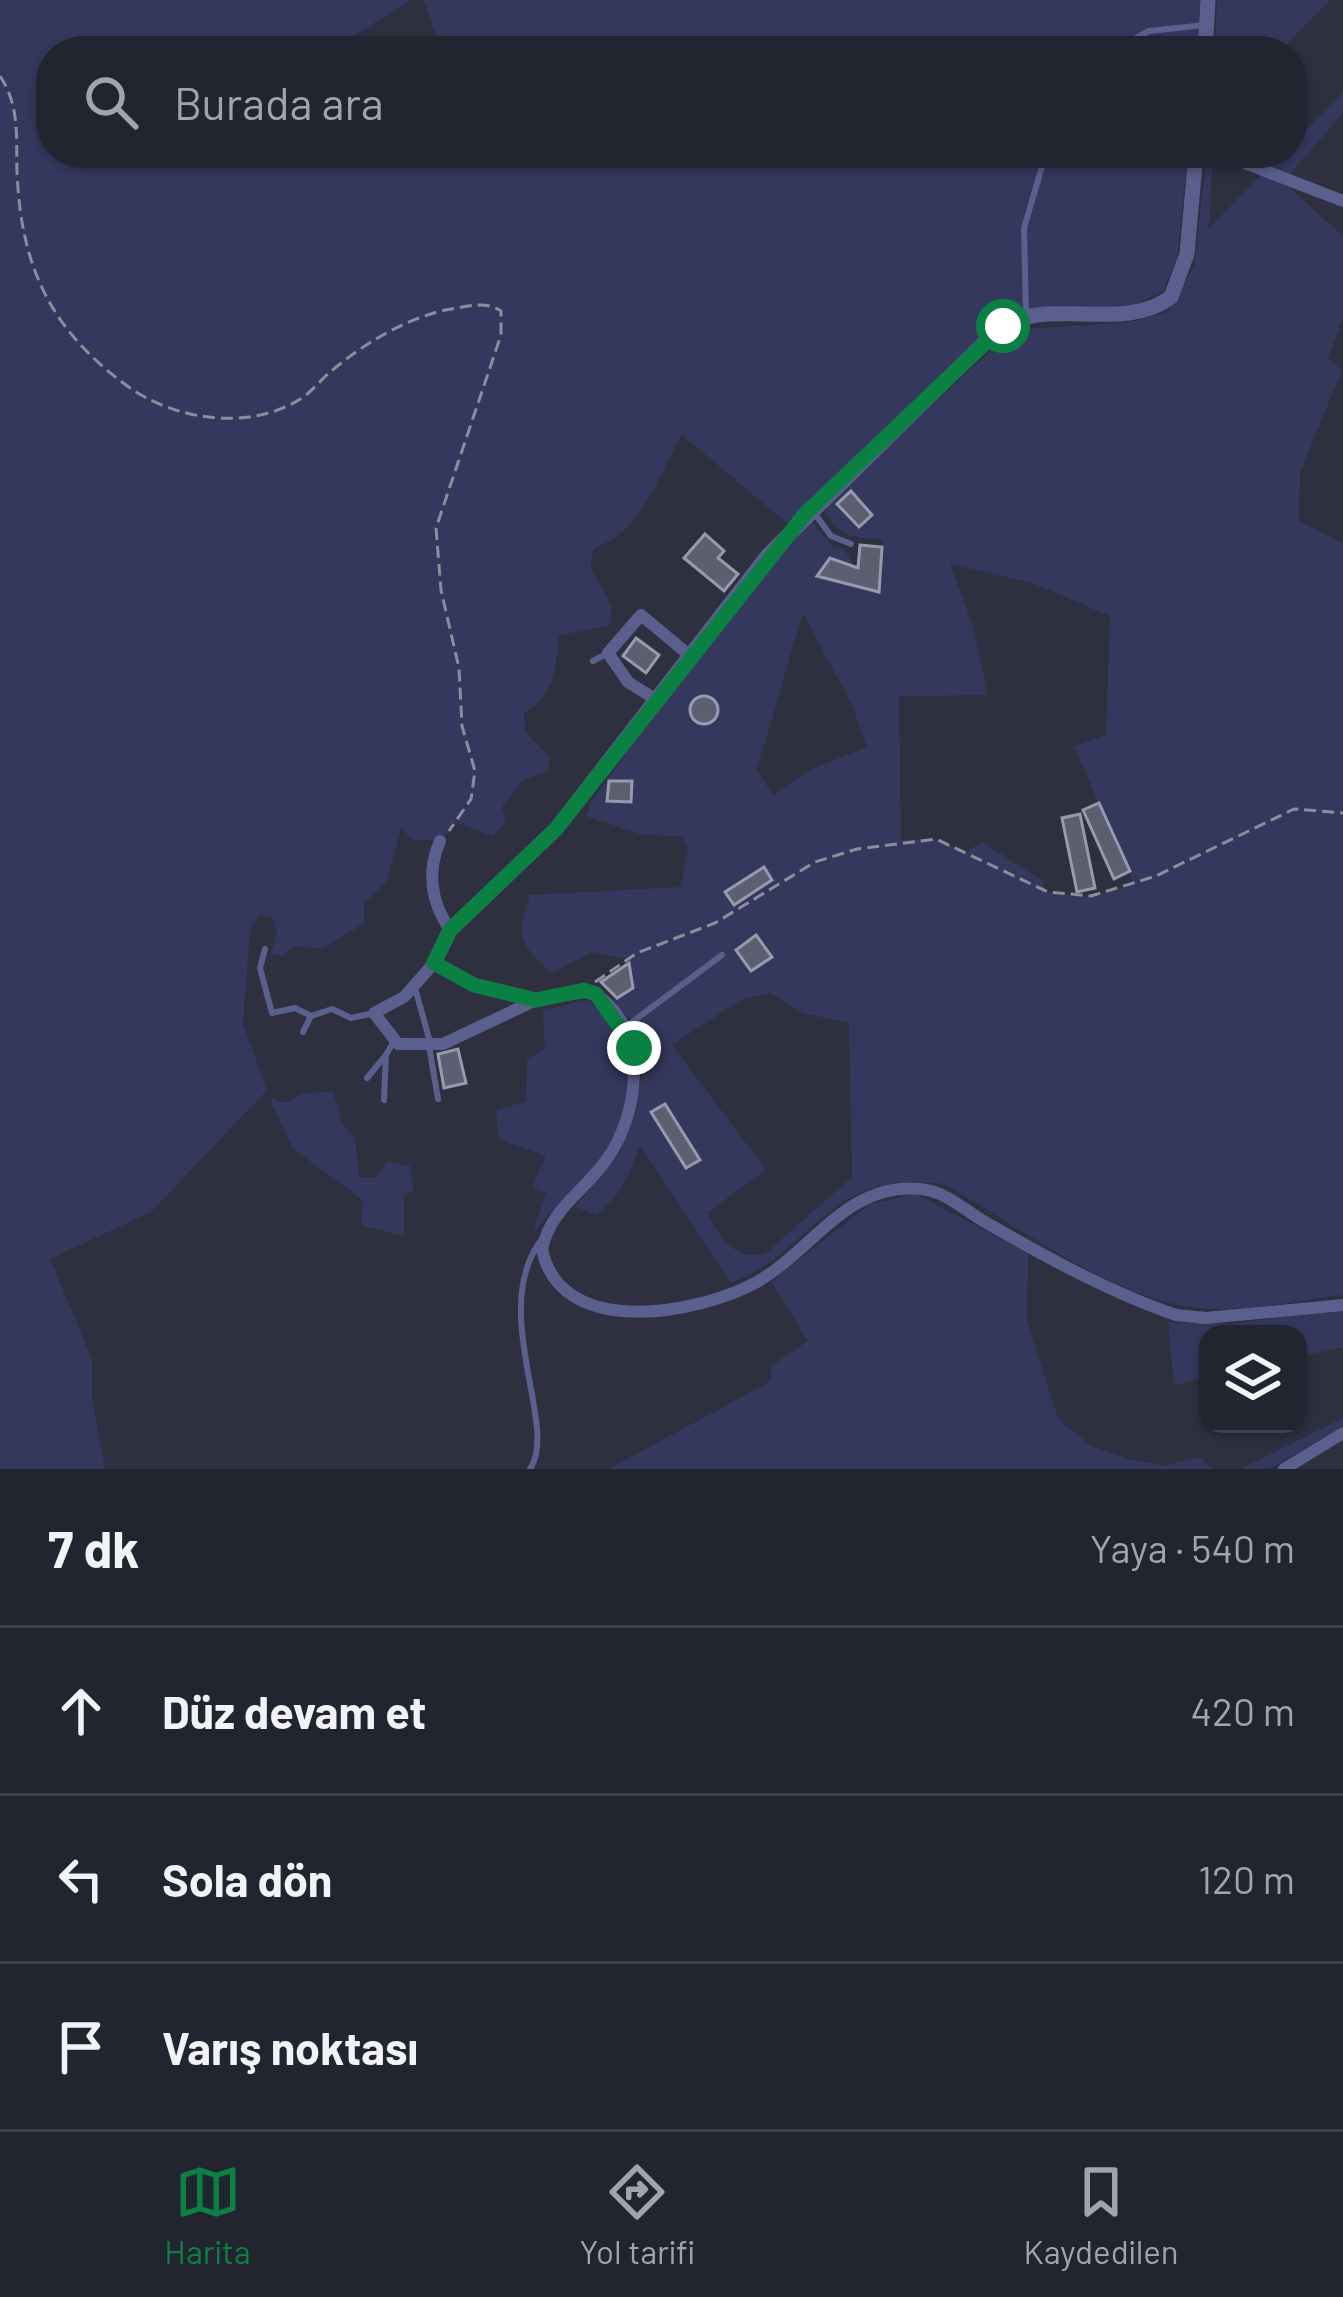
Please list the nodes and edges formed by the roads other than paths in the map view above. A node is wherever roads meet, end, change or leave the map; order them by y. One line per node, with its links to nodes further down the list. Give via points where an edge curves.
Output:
1 (1208, 0): 2 (street)
2 (1207, 25): 3 (lane); 4 (street)
3 (1140, 36)
4 (1206, 36)
5 (1042, 168): 9 (lane, via 1024,229)
6 (1195, 168): 9 (street, via 1187,254 1171,297 1136,314)
7 (1258, 168): 8 (street)
8 (1343, 201)
9 (1027, 318): 10 (street, via 996,331)
10 (811, 508): 11 (lane, via 831,536); 13 (street)
11 (850, 544)
12 (608, 653): 13 (street, via 641,615); 14 (lane); 15 (street, via 628,682)
13 (689, 656): 15 (street)
14 (593, 661)
15 (655, 699): 17 (street, via 556,829)
16 (440, 841): 17 (street, via 433,893)
17 (450, 930): 20 (street)
18 (265, 949): 24 (lane, via 260,968 272,1013 295,1008)
19 (722, 956): 25 (lane)
20 (434, 963): 21 (street); 22 (street, via 474,985)
21 (415, 988): 23 (street); 28 (lane)
22 (536, 1000): 25 (street, via 584,990); 28 (street)
23 (374, 1013): 24 (lane); 27 (street)
24 (311, 1016): 26 (lane)
25 (624, 1028): 33 (street, via 634,1073 615,1146)
26 (303, 1032)
27 (394, 1041): 28 (street); 29 (lane)
28 (430, 1046): 31 (lane)
29 (386, 1055): 30 (lane); 32 (lane)
30 (367, 1078)
31 (438, 1099)
32 (384, 1100)
33 (545, 1236): 34 (street, via 544,1260 568,1293 611,1310 646,1310 756,1282 854,1204 885,1190 918,1189 1176,1315); 36 (lane, via 523,1282 523,1364 540,1440)
34 (1343, 1305)
35 (1343, 1433): 37 (street)
36 (530, 1469)
37 (1284, 1469)

